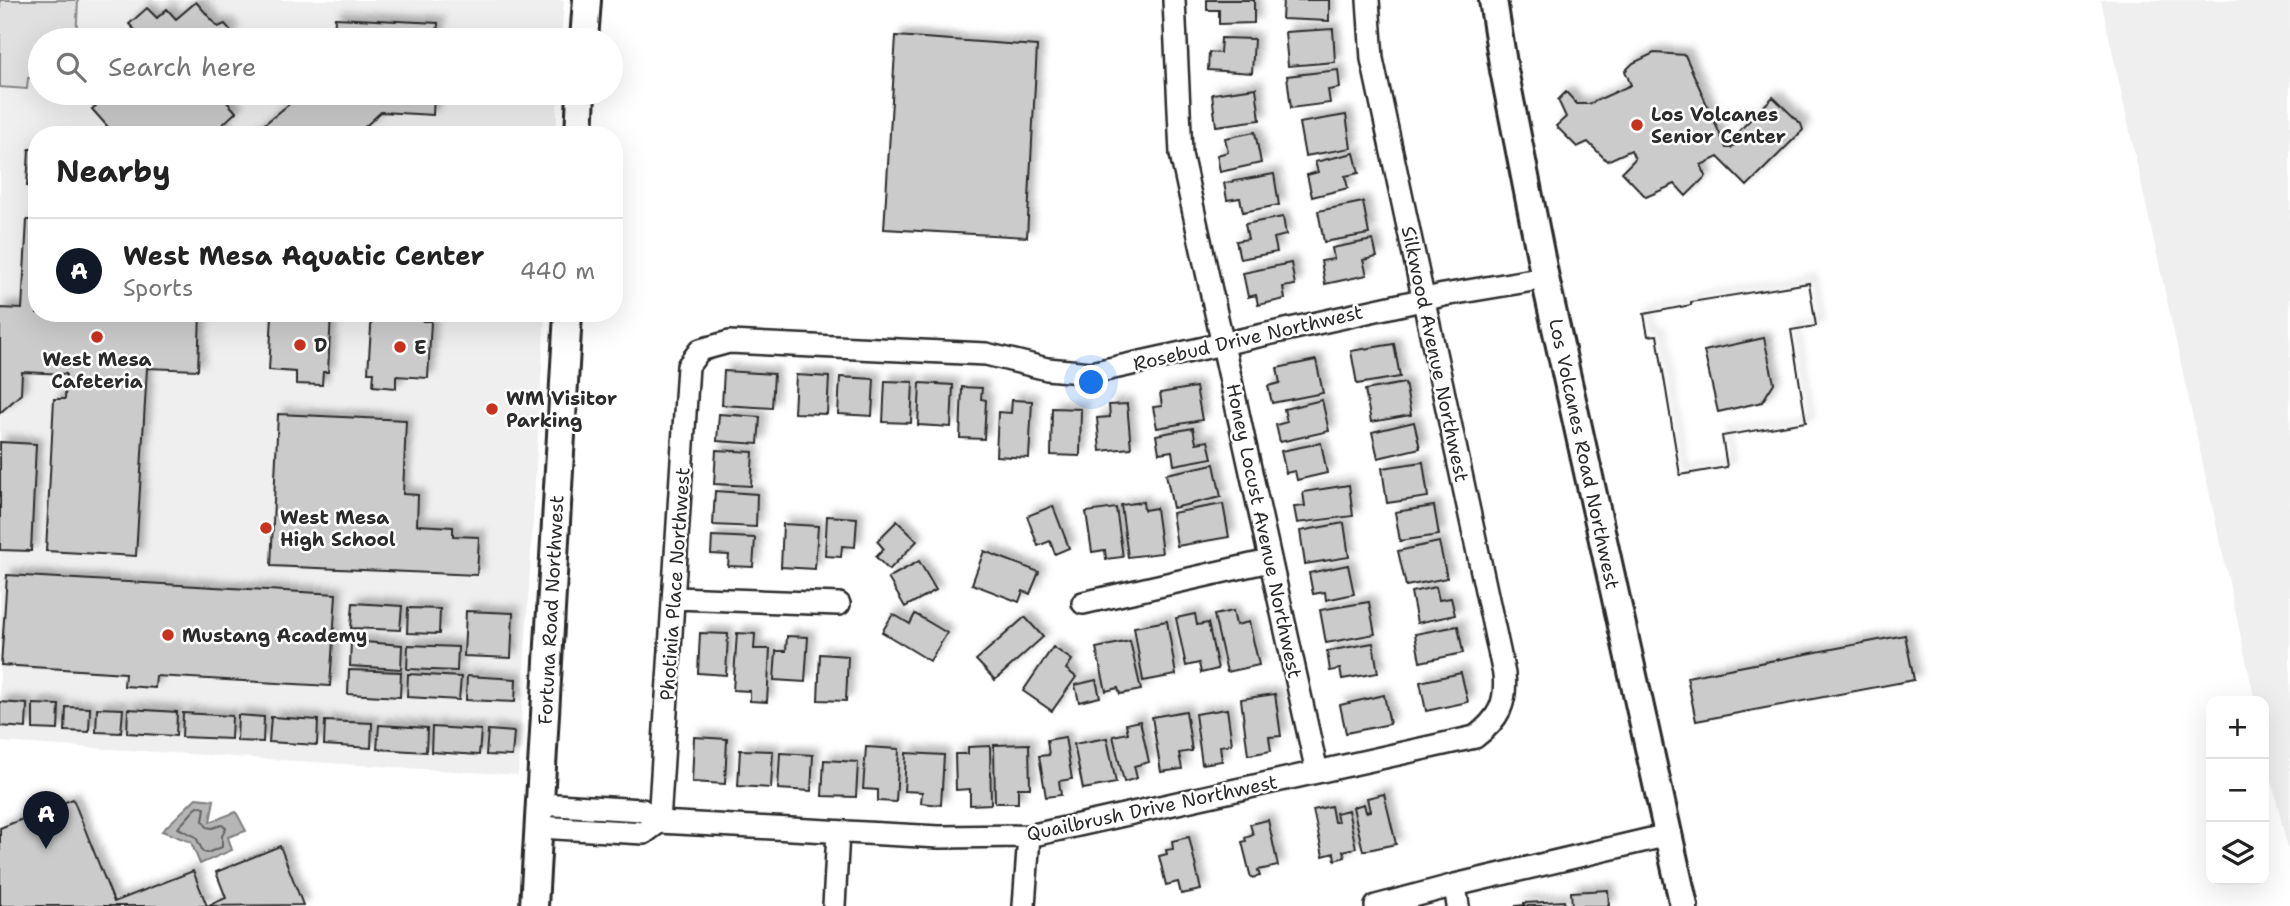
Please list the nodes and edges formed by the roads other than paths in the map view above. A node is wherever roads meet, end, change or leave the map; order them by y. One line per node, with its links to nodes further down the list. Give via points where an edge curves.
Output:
1 (587, 0): 5 (street)
2 (1174, 0): 11 (street, Honey Locust Avenue Northwest, via 1181,154)
3 (1368, 0): 9 (street, Silkwood Avenue Northwest, via 1372,59)
4 (1493, 0): 8 (street, Los Volcanes Road Northwest)
5 (585, 28)
6 (580, 105): 7 (street)
7 (579, 126)
8 (1545, 278): 9 (street, Rosebud Drive Northwest); 22 (street, Los Volcanes Road Northwest)
9 (1422, 300): 11 (street, Rosebud Drive Northwest); 17 (street, Silkwood Avenue Northwest, via 1504,674)
10 (567, 322): 19 (street, Fortuna Road Northwest)
11 (1223, 345): 12 (street, Rosebud Drive Northwest, via 1091,373 1047,369 986,354 729,342); 13 (street, Honey Locust Avenue Northwest)
12 (701, 350): 14 (street, Photinia Place Northwest, via 688,366)
13 (1269, 561): 15 (street); 18 (street, Honey Locust Avenue Northwest)
14 (675, 598): 16 (street); 20 (street, Photinia Place Northwest)
15 (1083, 603)
16 (839, 604)
17 (1501, 707): 18 (street, Quailbrush Drive Northwest, via 1490,726 1475,737)
18 (1317, 772): 23 (street, Quailbrush Drive Northwest)
19 (539, 815): 20 (street, Quailbrush Drive Northwest, via 642,810); 25 (street, Fortuna Road Northwest)
20 (659, 822): 21 (street, Quailbrush Drive Northwest)
21 (838, 832): 23 (street, Quailbrush Drive Northwest); 26 (street)
22 (1668, 835): 24 (street); 29 (street, Los Volcanes Road Northwest)
23 (1029, 836): 27 (street)
24 (1457, 895): 28 (street)
25 (534, 906)
26 (834, 906)
27 (1024, 906)
28 (1376, 906)
29 (1684, 906)

